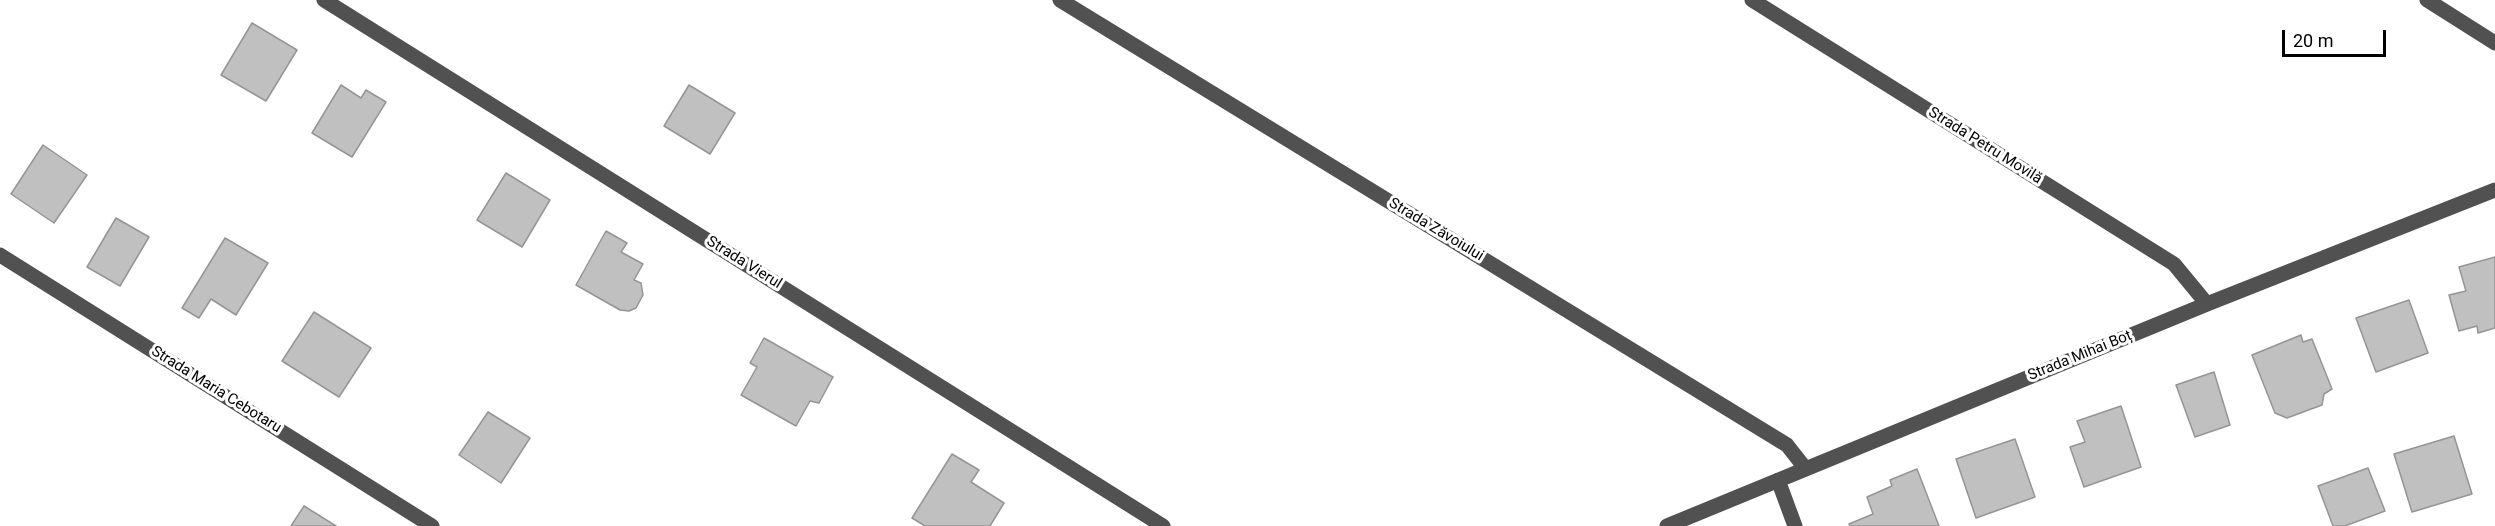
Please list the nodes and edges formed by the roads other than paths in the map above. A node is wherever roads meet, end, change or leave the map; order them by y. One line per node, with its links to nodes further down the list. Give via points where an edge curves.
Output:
1 (324, 0): 12 (street, Strada Vierul)
2 (1059, 0): 9 (street, Strada Zăvoiului, via 1787,445)
3 (1752, 0): 8 (street, Strada Petru Movilă, via 2174,264)
4 (2427, 0): 5 (street)
5 (2495, 43)
6 (2495, 190): 8 (street, Strada Mihai Boț)
7 (0, 255): 11 (street, Strada Maria Cebotaru)
8 (2207, 304): 9 (street, Strada Mihai Boț)
9 (1805, 468): 10 (street, Strada Mihai Boț)
10 (1778, 480): 13 (street, Strada Mihai Boț); 14 (street)
11 (432, 526)
12 (1163, 526)
13 (1667, 526)
14 (1795, 526)

